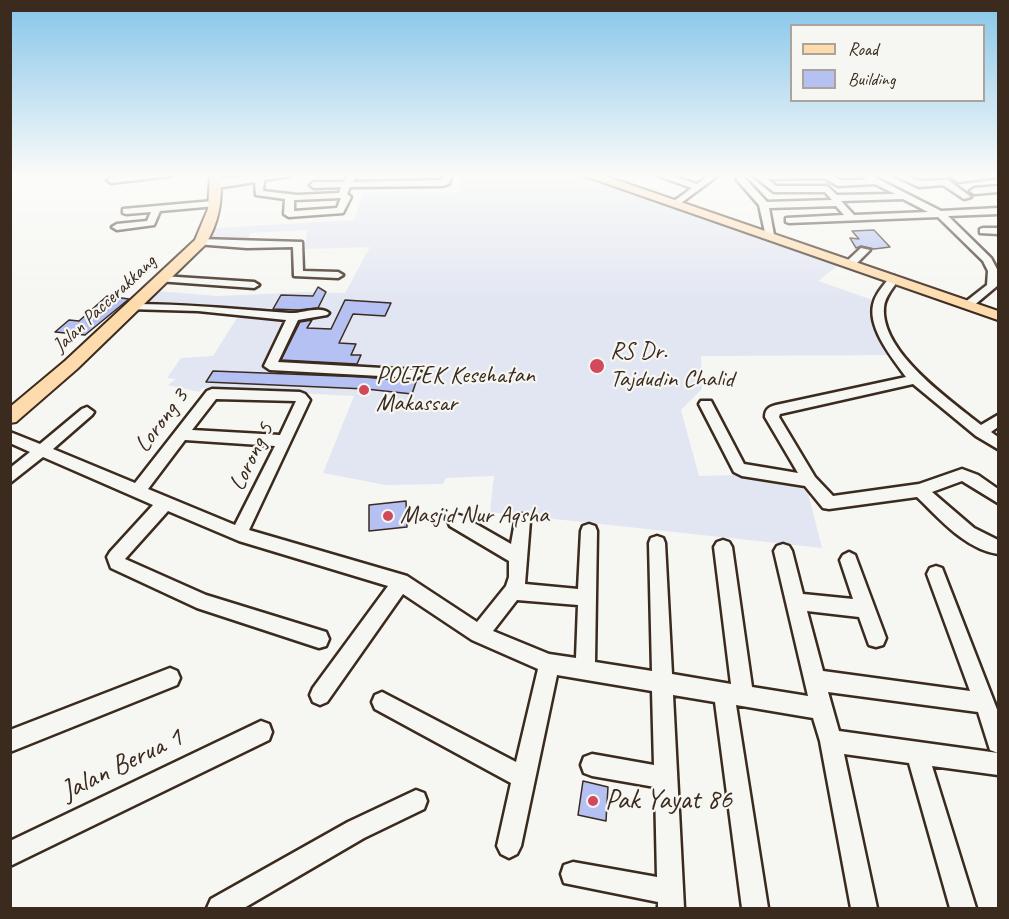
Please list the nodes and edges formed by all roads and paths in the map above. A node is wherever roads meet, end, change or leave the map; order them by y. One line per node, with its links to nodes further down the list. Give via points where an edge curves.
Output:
1 (153, 217): 9 (street, via 151,223)
2 (211, 217): 13 (main road, Jalan Paccerakkang)
3 (717, 217): 12 (main road)
4 (766, 217): 12 (street)
5 (885, 217): 7 (street)
6 (944, 217): 16 (street)
7 (851, 218): 8 (street)
8 (789, 220)
9 (117, 227)
10 (983, 231): 11 (street)
11 (999, 231)
12 (769, 235): 15 (main road)
13 (200, 242): 17 (street, via 298,244 298,274); 18 (main road, Jalan Paccerakkang)
14 (865, 250): 15 (street)
15 (850, 264): 19 (main road)
16 (996, 272): 21 (street, via 992,286)
17 (338, 275)
18 (162, 279): 20 (street); 22 (main road, Jalan Paccerakkang)
19 (894, 279): 21 (main road); 27 (street, via 879,303 879,319)
20 (254, 285)
21 (968, 306): 24 (main road)
22 (132, 307): 25 (street); 31 (main road, Jalan Paccerakkang)
23 (323, 314): 25 (street)
24 (999, 316)
25 (293, 317): 26 (street, via 270,366)
26 (417, 374)
27 (915, 379): 33 (street); 40 (street, via 772,412)
28 (302, 398): 34 (street, Lorong 3, via 212,394); 36 (street, Lorong 5)
29 (706, 404): 40 (street, via 739,468)
30 (87, 412): 38 (street)
31 (10, 417)
32 (999, 420): 33 (street)
33 (981, 432): 37 (street)
34 (180, 435): 36 (street); 42 (street, Lorong 3)
35 (10, 437): 38 (street)
36 (285, 441): 48 (street, Lorong 5)
37 (999, 444)
38 (44, 451): 39 (street); 42 (street)
39 (10, 477)
40 (810, 481): 41 (street, via 829,503)
41 (920, 490): 43 (street, via 967,476); 51 (street, via 972,535)
42 (138, 491): 44 (street)
43 (999, 497)
44 (165, 503): 48 (street); 63 (street, via 116,557 117,563 203,602)
45 (456, 521): 53 (street)
46 (522, 521): 53 (street)
47 (590, 531): 58 (street)
48 (239, 534): 56 (street)
49 (657, 543): 68 (street)
50 (723, 547): 70 (street)
51 (999, 547)
52 (783, 551): 59 (street)
53 (518, 557): 57 (street)
54 (849, 560): 60 (street)
55 (936, 574): 72 (street)
56 (400, 582): 61 (street); 69 (street)
57 (513, 591): 58 (street); 61 (street)
58 (587, 598): 65 (street)
59 (794, 602): 60 (street); 67 (street)
60 (865, 609): 62 (street)
61 (479, 634): 64 (street)
62 (876, 638)
63 (319, 639)
64 (549, 664): 65 (street); 81 (street)
65 (585, 670): 68 (street)
66 (170, 678): 76 (street)
67 (815, 680): 72 (street); 73 (street)
68 (663, 682): 70 (street); 82 (street)
69 (320, 694)
70 (733, 694): 73 (street); 89 (street)
71 (382, 702): 81 (street)
72 (985, 703): 74 (street)
73 (821, 709): 77 (street)
74 (997, 730)
75 (261, 732): 85 (street, Jalan Berua 1)
76 (10, 741)
77 (831, 741): 78 (street); 90 (street)
78 (917, 752): 79 (street); 91 (street)
79 (999, 764)
80 (592, 765): 82 (street)
81 (524, 778): 84 (street)
82 (666, 778): 87 (street)
83 (416, 801): 88 (street, via 356,830)
84 (509, 846)
85 (10, 854)
86 (573, 874): 87 (street)
87 (670, 900)
88 (220, 909)
89 (755, 909)
90 (864, 909)
91 (963, 909)

